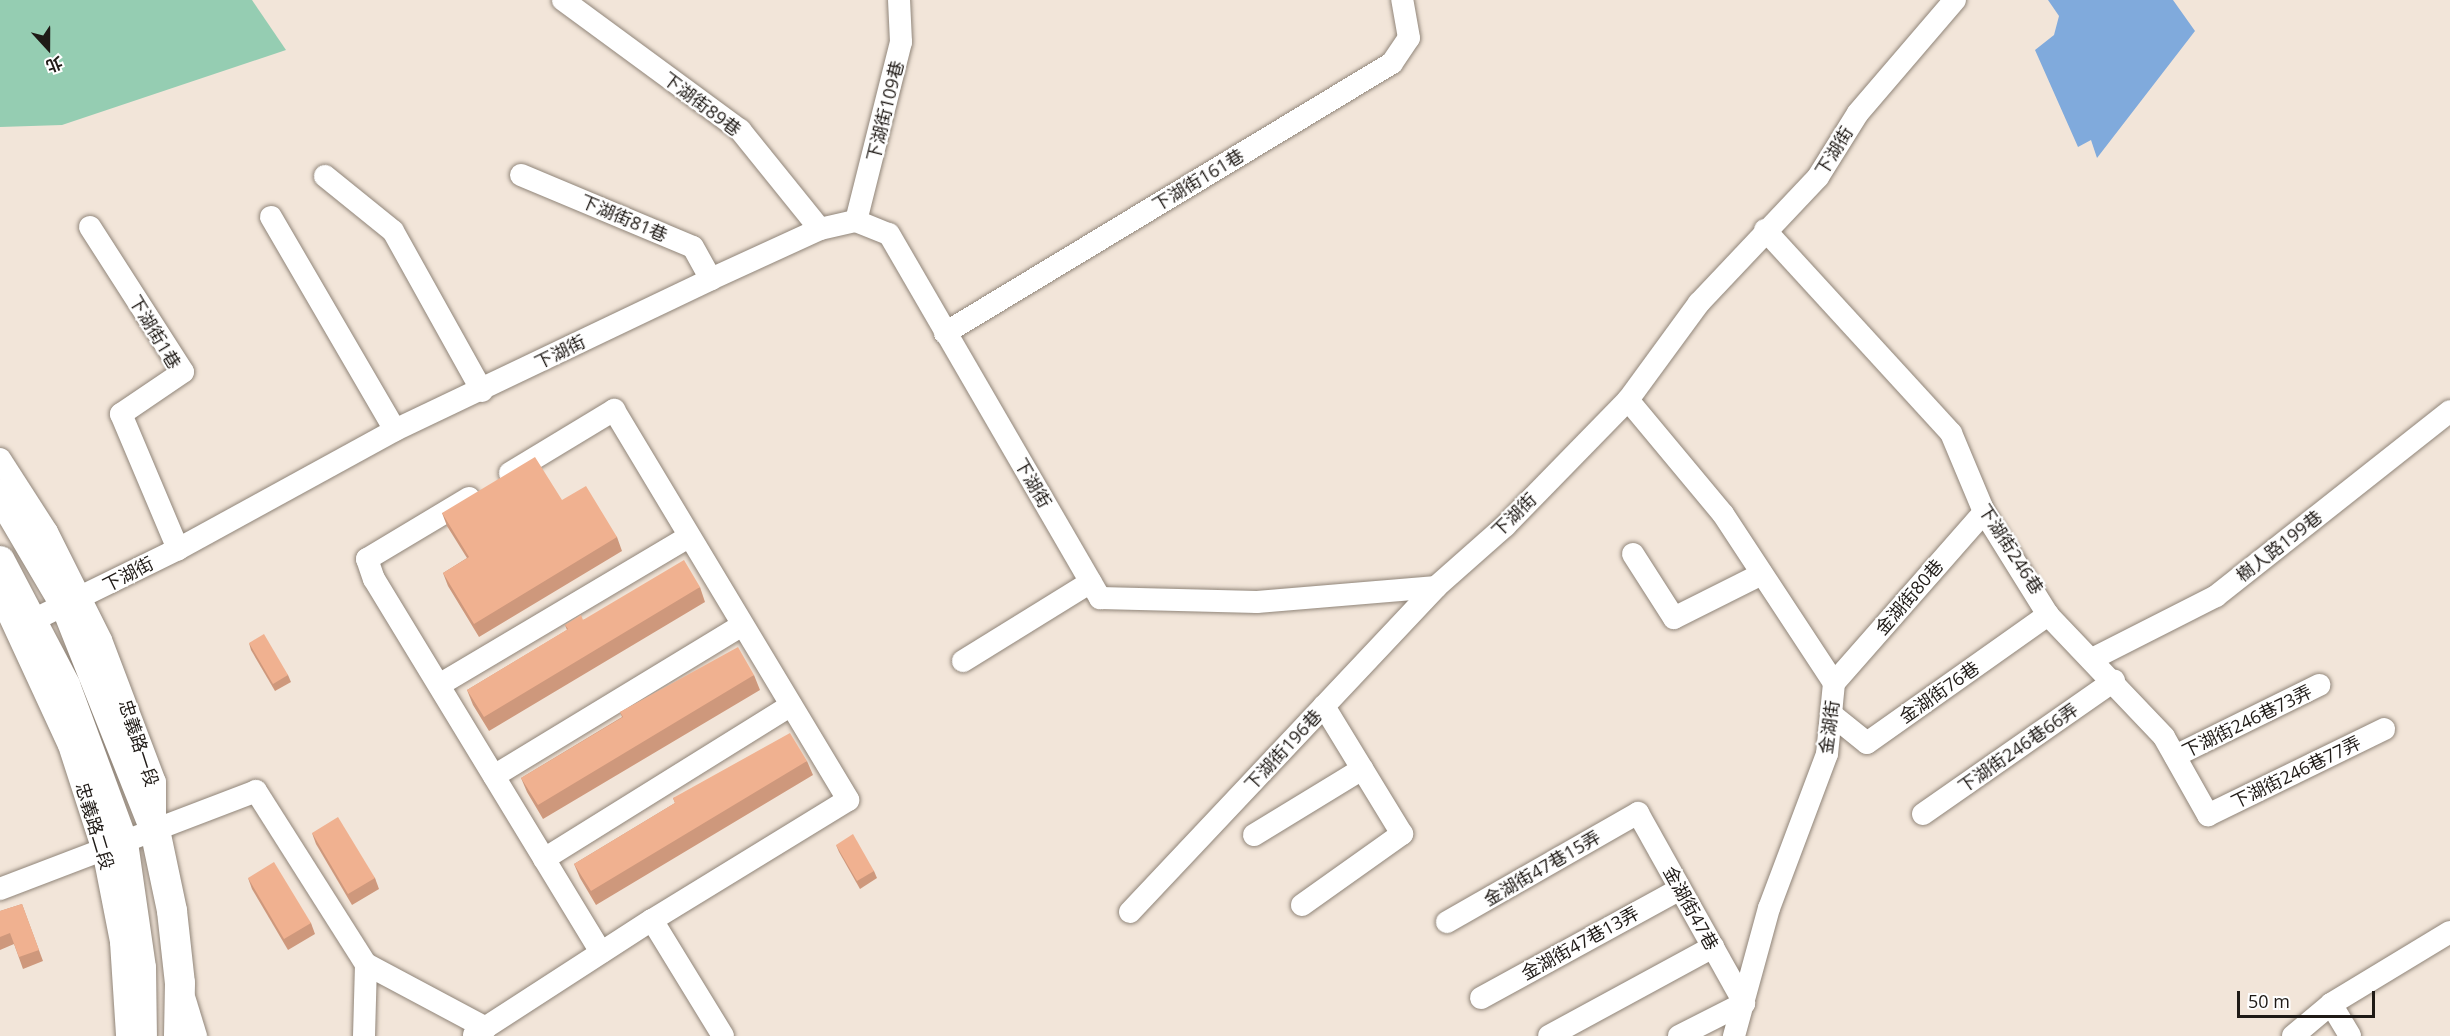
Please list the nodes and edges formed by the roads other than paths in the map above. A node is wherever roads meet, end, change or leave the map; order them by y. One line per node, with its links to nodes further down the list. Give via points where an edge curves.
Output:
1 (563, 0): 10 (street, 下湖街89巷, via 740,130)
2 (899, 0): 8 (street, 下湖街109巷, via 901,42)
3 (1402, 0): 13 (street, 下湖街161巷, via 1409,38 1392,63)
4 (1955, 0): 11 (street, 下湖街, via 1858,113 1818,177)
5 (521, 175): 12 (street, 下湖街81巷, via 693,247)
6 (326, 176): 14 (street, via 393,231)
7 (271, 217): 17 (street)
8 (856, 221): 10 (street, 下湖街); 13 (street, 下湖街, via 890,234)
9 (90, 227): 22 (street, 下湖街1巷, via 183,372 121,414)
10 (820, 229): 12 (street, 下湖街)
11 (1765, 230): 15 (street, 下湖街, via 1699,303); 20 (street, 下湖街246巷, via 1951,433)
12 (711, 279): 14 (street, 下湖街)
13 (945, 333): 26 (street, 下湖街)
14 (482, 391): 17 (street, 下湖街)
15 (1628, 400): 25 (street, 金湖街, via 1723,514); 27 (street, 下湖街, via 1505,526)
16 (2450, 411): 33 (street, 樹人路199巷, via 2216,596)
17 (395, 430): 22 (street, 下湖街)
18 (0, 459): 29 (street, 忠義路一段)
19 (0, 494): 29 (main road, 忠義路一段)
20 (1984, 512): 30 (street, 下湖街246巷); 36 (street, 金湖街80巷)
21 (688, 537): 32 (street); 37 (street); 37 (street, via 614,410 367,559)
22 (178, 549): 29 (street, 下湖街)
23 (1633, 554): 25 (street, via 1674,618)
24 (0, 561): 31 (main road)
25 (1762, 574): 36 (street, 金湖街)
26 (1090, 582): 27 (street, 下湖街, via 1100,598 1257,602); 34 (street)
27 (1436, 587): 40 (street, 下湖街196巷)
28 (0, 596): 31 (street)
29 (74, 602): 31 (street, 下湖街); 49 (main road, 忠義路一段)
30 (2048, 615): 33 (street, 下湖街246巷); 41 (street, 金湖街76巷, via 1867,743)
31 (26, 624): 51 (street, 忠義路二段, via 69,745); 51 (main road, 忠義路二段, via 65,685 85,737)
32 (742, 625): 39 (street); 45 (street)
33 (2094, 658): 35 (street, 下湖街246巷)
34 (963, 662)
35 (2114, 681): 43 (street, 下湖街246巷); 47 (street, 下湖街246巷66弄)
36 (1834, 683): 41 (street, 金湖街)
37 (439, 685): 45 (street)
38 (2319, 686): 43 (street, 下湖街246巷73弄)
39 (791, 705): 52 (street); 57 (street, via 848,800)
40 (1324, 706): 44 (street); 56 (street, 下湖街196巷)
41 (1831, 714): 65 (street, 金湖街, via 1827,754 1769,908)
42 (2384, 729): 48 (street, 下湖街246巷77弄)
43 (2175, 756): 48 (street, 下湖街246巷)
44 (1362, 769): 50 (street); 55 (street, via 1402,834)
45 (494, 776): 52 (street)
46 (1638, 813): 54 (street, 金湖街47巷); 58 (street, 金湖街47巷15弄)
47 (1923, 814)
48 (2208, 815)
49 (155, 830): 51 (street); 62 (street, via 256,791); 63 (main road)
50 (1254, 835)
51 (113, 847): 53 (street); 68 (street, 忠義路二段); 69 (main road, 忠義路二段, via 141,968)
52 (544, 859): 61 (street)
53 (0, 889)
54 (1680, 889): 60 (street, 金湖街47巷); 64 (street, 金湖街47巷13弄)
55 (1302, 905)
56 (1130, 912)
57 (652, 920): 61 (street); 73 (street)
58 (1447, 922)
59 (2450, 932): 66 (street)
60 (1713, 948): 65 (street, 金湖街47巷); 74 (street)
61 (602, 953): 67 (street)
62 (366, 964): 67 (street); 72 (street)
63 (180, 983): 70 (main road); 71 (street)
64 (1481, 998)
65 (1744, 1003): 75 (street); 76 (street, 金湖街)
66 (2331, 1004): 77 (street); 78 (street)
67 (479, 1032)
68 (127, 1036)
69 (142, 1036)
70 (178, 1036)
71 (196, 1036)
72 (364, 1036)
73 (723, 1036)
74 (1549, 1036)
75 (1679, 1036)
76 (1734, 1036)
77 (2293, 1036)
78 (2350, 1036)

